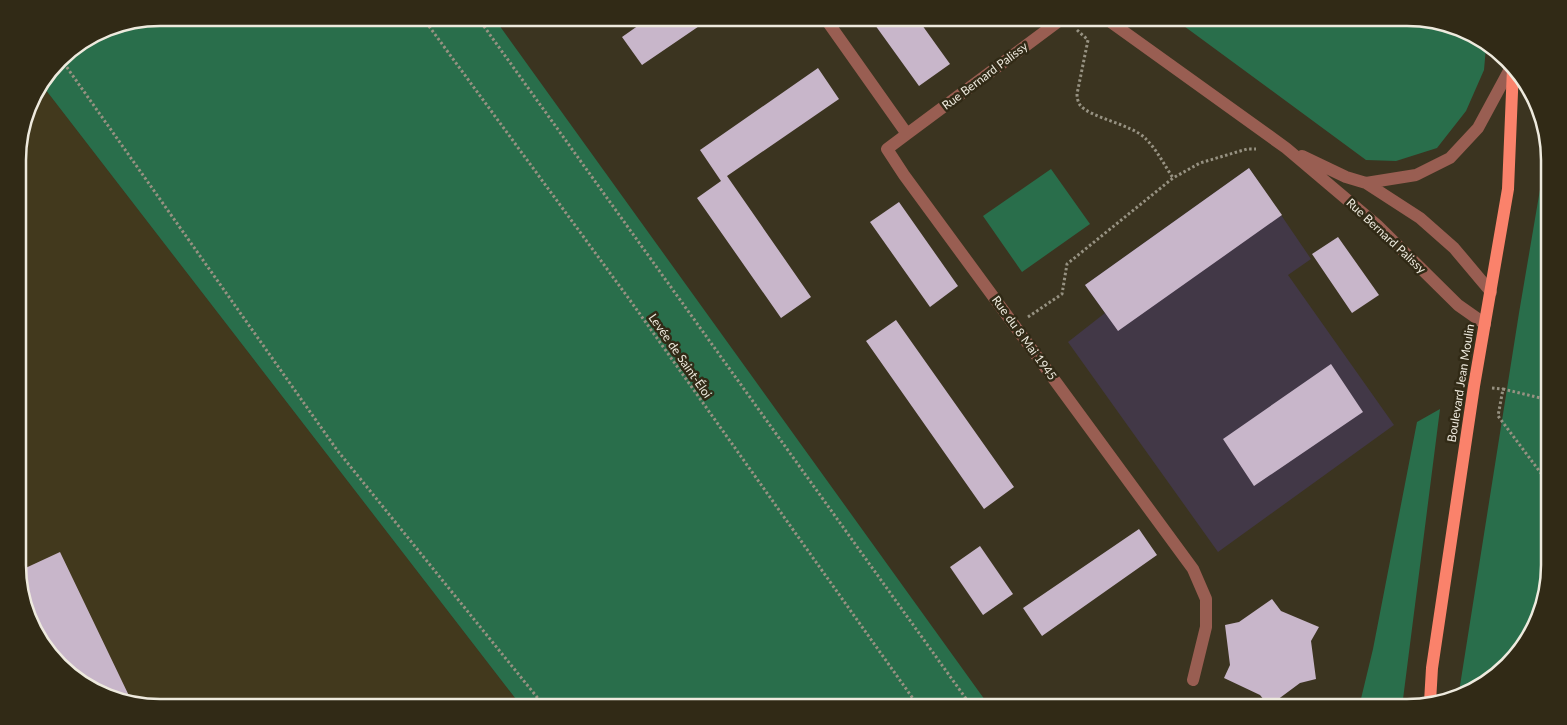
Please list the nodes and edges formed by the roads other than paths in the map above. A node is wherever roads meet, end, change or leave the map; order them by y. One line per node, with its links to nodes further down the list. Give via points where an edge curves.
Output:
1 (831, 26): 6 (street)
2 (1052, 26): 6 (street, Rue Bernard Palissy)
3 (1116, 26): 7 (street, Rue Bernard Palissy)
4 (1508, 74): 8 (street, Rue Bernard Palissy, via 1478,128 1450,158 1416,175)
5 (1512, 78): 9 (main road, Boulevard Jean Moulin, via 1508,189)
6 (907, 134): 11 (street, Rue du 8 Mai 1945, via 887,149 904,175 1193,569 1206,598 1206,627)
7 (1286, 148): 8 (street, Rue Bernard Palissy, via 1346,177); 10 (street, Rue Bernard Palissy, via 1377,225 1458,305)
8 (1366, 183): 9 (street, Rue Bernard Palissy, via 1420,218 1454,248)
9 (1490, 292): 10 (main road, Boulevard Jean Moulin)
10 (1485, 324): 12 (main road, Boulevard Jean Moulin)
11 (1193, 680)
12 (1431, 696)

